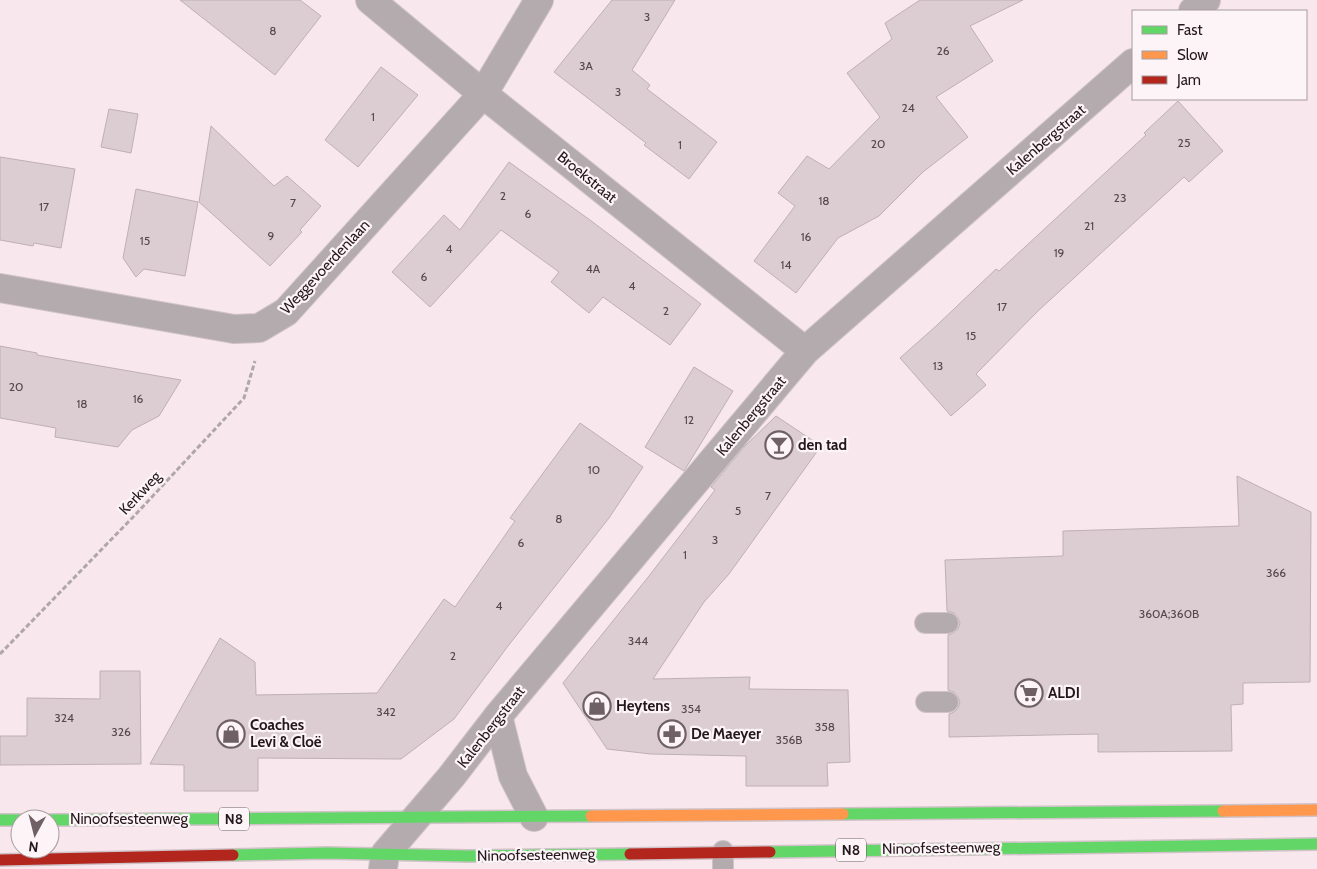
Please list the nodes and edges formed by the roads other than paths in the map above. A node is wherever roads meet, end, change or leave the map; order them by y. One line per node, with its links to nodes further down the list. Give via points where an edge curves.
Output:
1 (370, 0): 6 (street, Broekstraat)
2 (539, 0): 6 (street, Weggevoerdenlaan)
3 (1206, 0): 4 (street)
4 (1194, 10)
5 (1132, 65): 8 (street, Kalenbergstraat)
6 (483, 94): 7 (street, Weggevoerdenlaan, via 286,312 259,328 234,329); 8 (street, Broekstraat)
7 (0, 288)
8 (805, 351): 13 (street, Kalenbergstraat)
9 (948, 623): 10 (lane)
10 (925, 624)
11 (926, 702): 12 (lane)
12 (948, 702)
13 (498, 716): 15 (street, via 513,776); 16 (street, Kalenbergstraat)
14 (1317, 810): 15 (main road, Ninoofsesteenweg / N8)
15 (534, 817): 16 (main road, Ninoofsesteenweg / N8)
16 (418, 818): 17 (main road, Ninoofsesteenweg / N8); 22 (street)
17 (60, 820)
18 (1317, 844): 19 (main road, Ninoofsesteenweg / N8)
19 (849, 850): 21 (main road, Ninoofsesteenweg / N8); 23 (lane)
20 (0, 860): 22 (main road, Ninoofsesteenweg / N8, via 327,853)
21 (723, 860): 22 (main road, Ninoofsesteenweg / N8, via 468,856)
22 (384, 862)
23 (844, 869)

